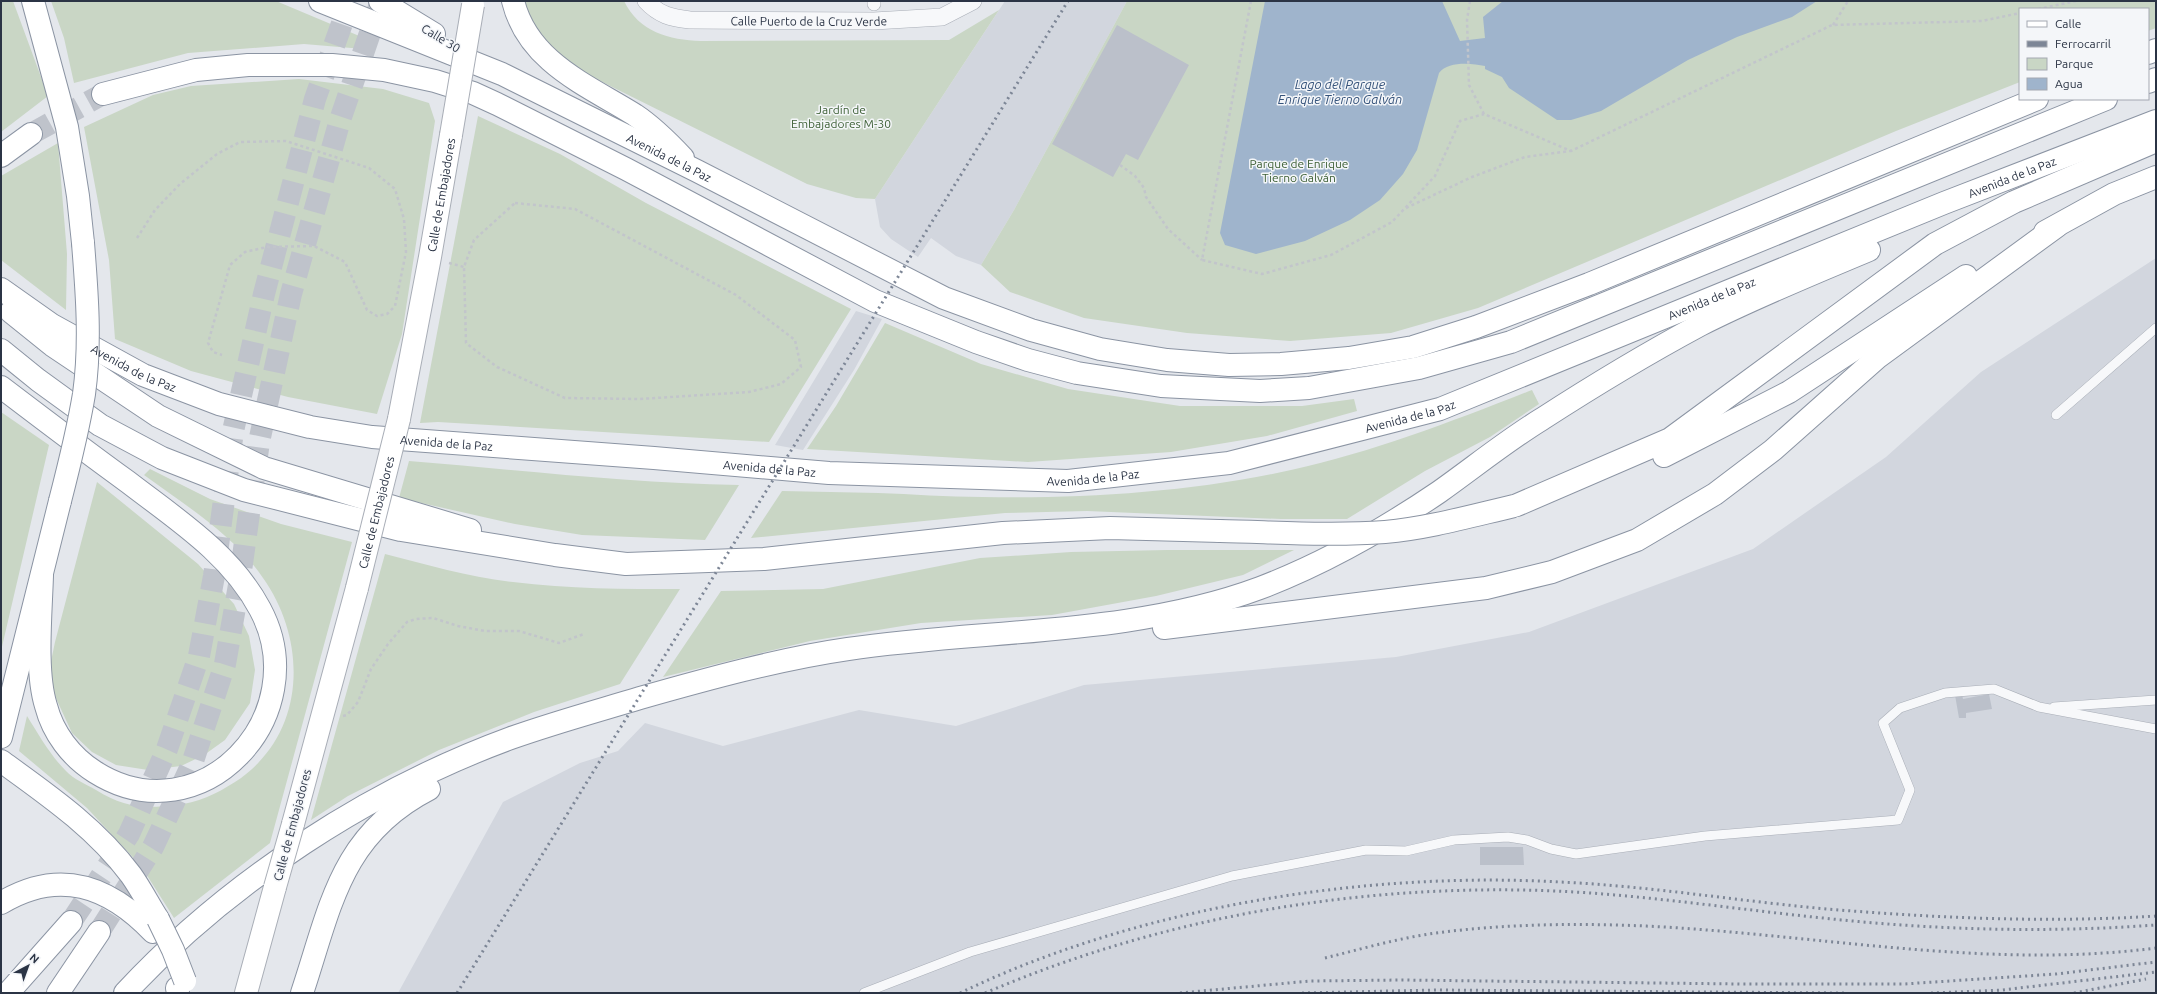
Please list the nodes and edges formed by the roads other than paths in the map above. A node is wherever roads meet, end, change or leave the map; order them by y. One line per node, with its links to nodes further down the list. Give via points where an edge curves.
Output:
1 (33, 1): 28 (main road, bridge, via 67,127 83,243 87,309 84,392 74,448)
2 (320, 1): 8 (main road)
3 (380, 1): 8 (main road, Calle 30)
4 (513, 1): 17 (main road, via 524,28 545,57 661,135)
5 (646, 1): 6 (street, Calle Puerto de la Cruz Verde, via 656,12 690,20 874,21 942,17)
6 (974, 1)
7 (473, 3): 41 (main road, Calle de Embajadores, bridge, via 430,258 399,419 357,588)
8 (502, 74): 17 (main road, Avenida de la Paz)
9 (103, 94): 11 (main road, via 196,70 248,65 332,65 384,70 435,81 473,93 626,169 876,301 976,342 1028,360 1078,373 1161,386 1260,391 1309,388 1376,376 1462,358 1511,342)
10 (2035, 100): 17 (main road, Avenida de la Paz, via 1476,327 1413,347 1349,358 1281,364 1229,365 1166,360 1100,349 1031,330 911,283)
11 (2104, 100)
12 (2156, 121): 16 (main road, Avenida de la Paz)
13 (31, 134): 15 (main road)
14 (2156, 141): 26 (main road, via 2014,202 1935,244 1670,438)
15 (1, 156)
16 (2050, 163): 20 (main road, Avenida de la Paz, via 1944,203 1440,409 1229,463 1068,481 829,473 372,437 310,427 218,404 143,375 52,325); 29 (main road, via 1978,204 1761,296 1701,325 1602,380 1535,423 1387,526 1332,556 1258,589 1175,613)
17 (696, 171)
18 (2156, 177): 19 (main road, via 2114,194)
19 (2057, 226): 26 (main road, via 1995,257 1775,399 1670,453 1616,477 1555,497); 29 (main road, via 1878,357 1773,450 1715,494 1637,540 1552,572 1486,588 1216,620 1169,628 941,651)
20 (1, 289)
21 (1, 304): 27 (main road, via 52,345 158,416 264,468)
22 (2156, 328): 25 (lane)
23 (1, 350): 27 (main road, via 100,425 162,458 244,490 401,530)
24 (1, 387): 28 (main road, via 180,522 224,560 259,607 270,634 275,657 274,692 262,725 228,767 195,784 177,789 139,789 104,778 74,755 52,724 42,688)
25 (2056, 415)
26 (1516, 506): 27 (main road, bridge, via 1428,526 1385,532 1110,528 1003,533 764,559 626,564)
27 (555, 555)
28 (42, 575): 33 (main road)
29 (847, 649): 35 (main road, via 712,678 516,737)
30 (2156, 700): 31 (lane)
31 (2039, 707): 32 (lane); 46 (lane, via 1994,689 1945,693 1900,708 1883,724 1910,790 1898,820 1705,836 1576,854 1508,837 1454,840 1406,851 1366,850 1232,876 970,952)
32 (2156, 729)
33 (3, 730)
34 (1, 761): 38 (main road, via 81,821 107,847 130,875)
35 (458, 761): 44 (main road, via 373,802 301,845 208,915 175,943); 45 (main road, via 439,783 415,796 374,828 354,854 338,882)
36 (1, 903): 38 (main road, via 38,887 78,886 103,893)
37 (71, 922): 42 (main road)
38 (155, 925): 40 (main road, via 165,957)
39 (99, 932): 43 (main road)
40 (181, 989)
41 (247, 992)
42 (8, 993)
43 (58, 993)
44 (125, 993)
45 (302, 993)
46 (864, 993)

